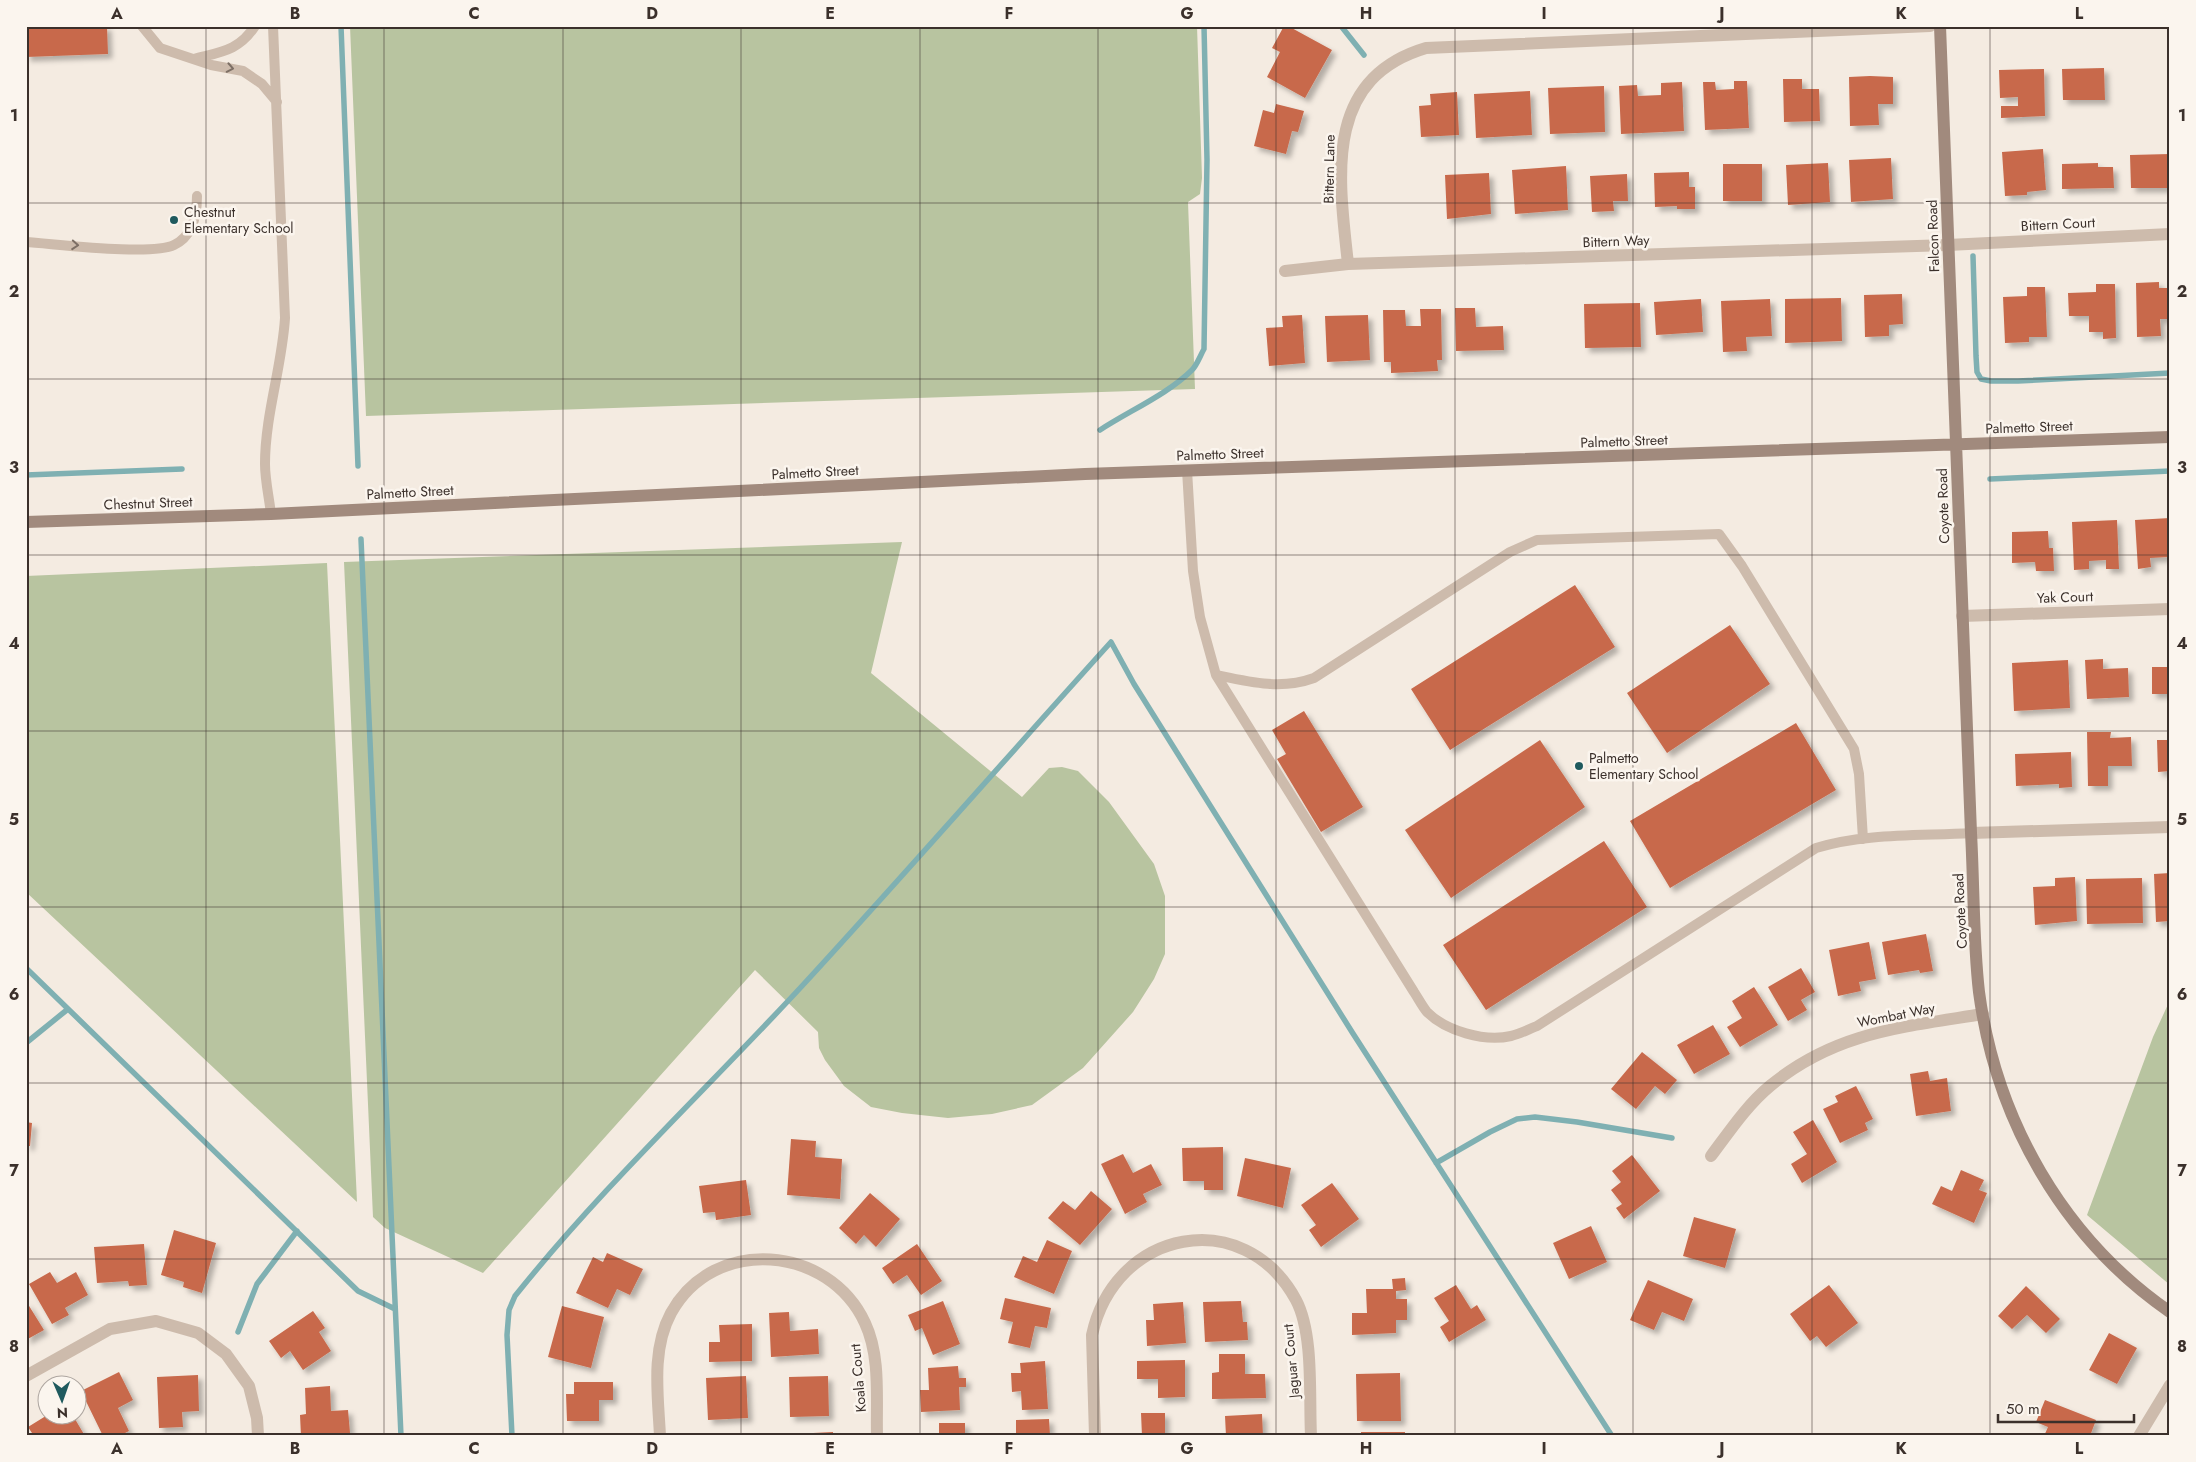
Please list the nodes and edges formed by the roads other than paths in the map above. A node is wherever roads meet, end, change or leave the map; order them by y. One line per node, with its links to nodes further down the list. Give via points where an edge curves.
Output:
1 (142, 26): 6 (lane, via 160,48)
2 (255, 26): 6 (lane, via 247,39 230,49)
3 (273, 26): 7 (lane)
4 (1930, 26): 12 (street, Bittern Lane, via 1436,47 1412,52 1388,65 1372,79 1359,96 1343,135 1344,230)
5 (1940, 26): 11 (main road, Falcon Road)
6 (193, 60): 7 (lane, one-way to 7, via 243,71 262,84)
7 (277, 102): 17 (lane, via 285,318 265,465)
8 (197, 196): 10 (lane, one-way to 8, via 153,250 175,244 191,230 197,211)
9 (2170, 234): 11 (street, Bittern Court)
10 (26, 242)
11 (1948, 245): 12 (street, Bittern Way); 15 (main road, Falcon Road)
12 (1348, 264): 13 (street, Bittern Way)
13 (1286, 271)
14 (2170, 437): 15 (main road, Palmetto Street)
15 (1956, 444): 16 (main road, Palmetto Street); 20 (main road, Coyote Road)
16 (1187, 470): 17 (main road, Palmetto Street); 21 (lane, via 1200,617)
17 (271, 514): 18 (main road, Chestnut Street)
18 (26, 522)
19 (2170, 609): 20 (street, Yak Court)
20 (1962, 616): 23 (main road, Coyote Road)
21 (1216, 675): 24 (lane, via 1285,686 1314,678 1510,552 1537,540 1719,534 1854,749 1860,780); 24 (lane, via 1426,1011 1444,1024 1477,1036 1511,1036 1537,1026 1816,848)
22 (2170, 827): 23 (street)
23 (1971, 833): 24 (lane); 25 (main road, Coyote Road)
24 (1862, 839)
25 (1983, 1014): 26 (street, Wombat Way, via 1887,1029 1824,1051 1768,1087); 27 (main road, Coyote Road, via 2002,1090 2014,1122 2046,1183 2110,1264)
26 (1711, 1156)
27 (2170, 1312)
28 (26, 1376): 30 (street, via 110,1329 156,1321 198,1333 226,1354 249,1386)
29 (2170, 1385): 35 (street)
30 (258, 1436)
31 (660, 1436): 32 (street, Koala Court, via 658,1356 660,1340 672,1312 690,1288 715,1271 760,1259 808,1267 836,1285 858,1310 874,1356)
32 (877, 1436)
33 (1095, 1436): 34 (street, Jaguar Court, via 1092,1335 1105,1298 1118,1278 1141,1258 1169,1245 1202,1241 1235,1247 1265,1263 1289,1288 1307,1336)
34 (1311, 1436)
35 (2139, 1436)

